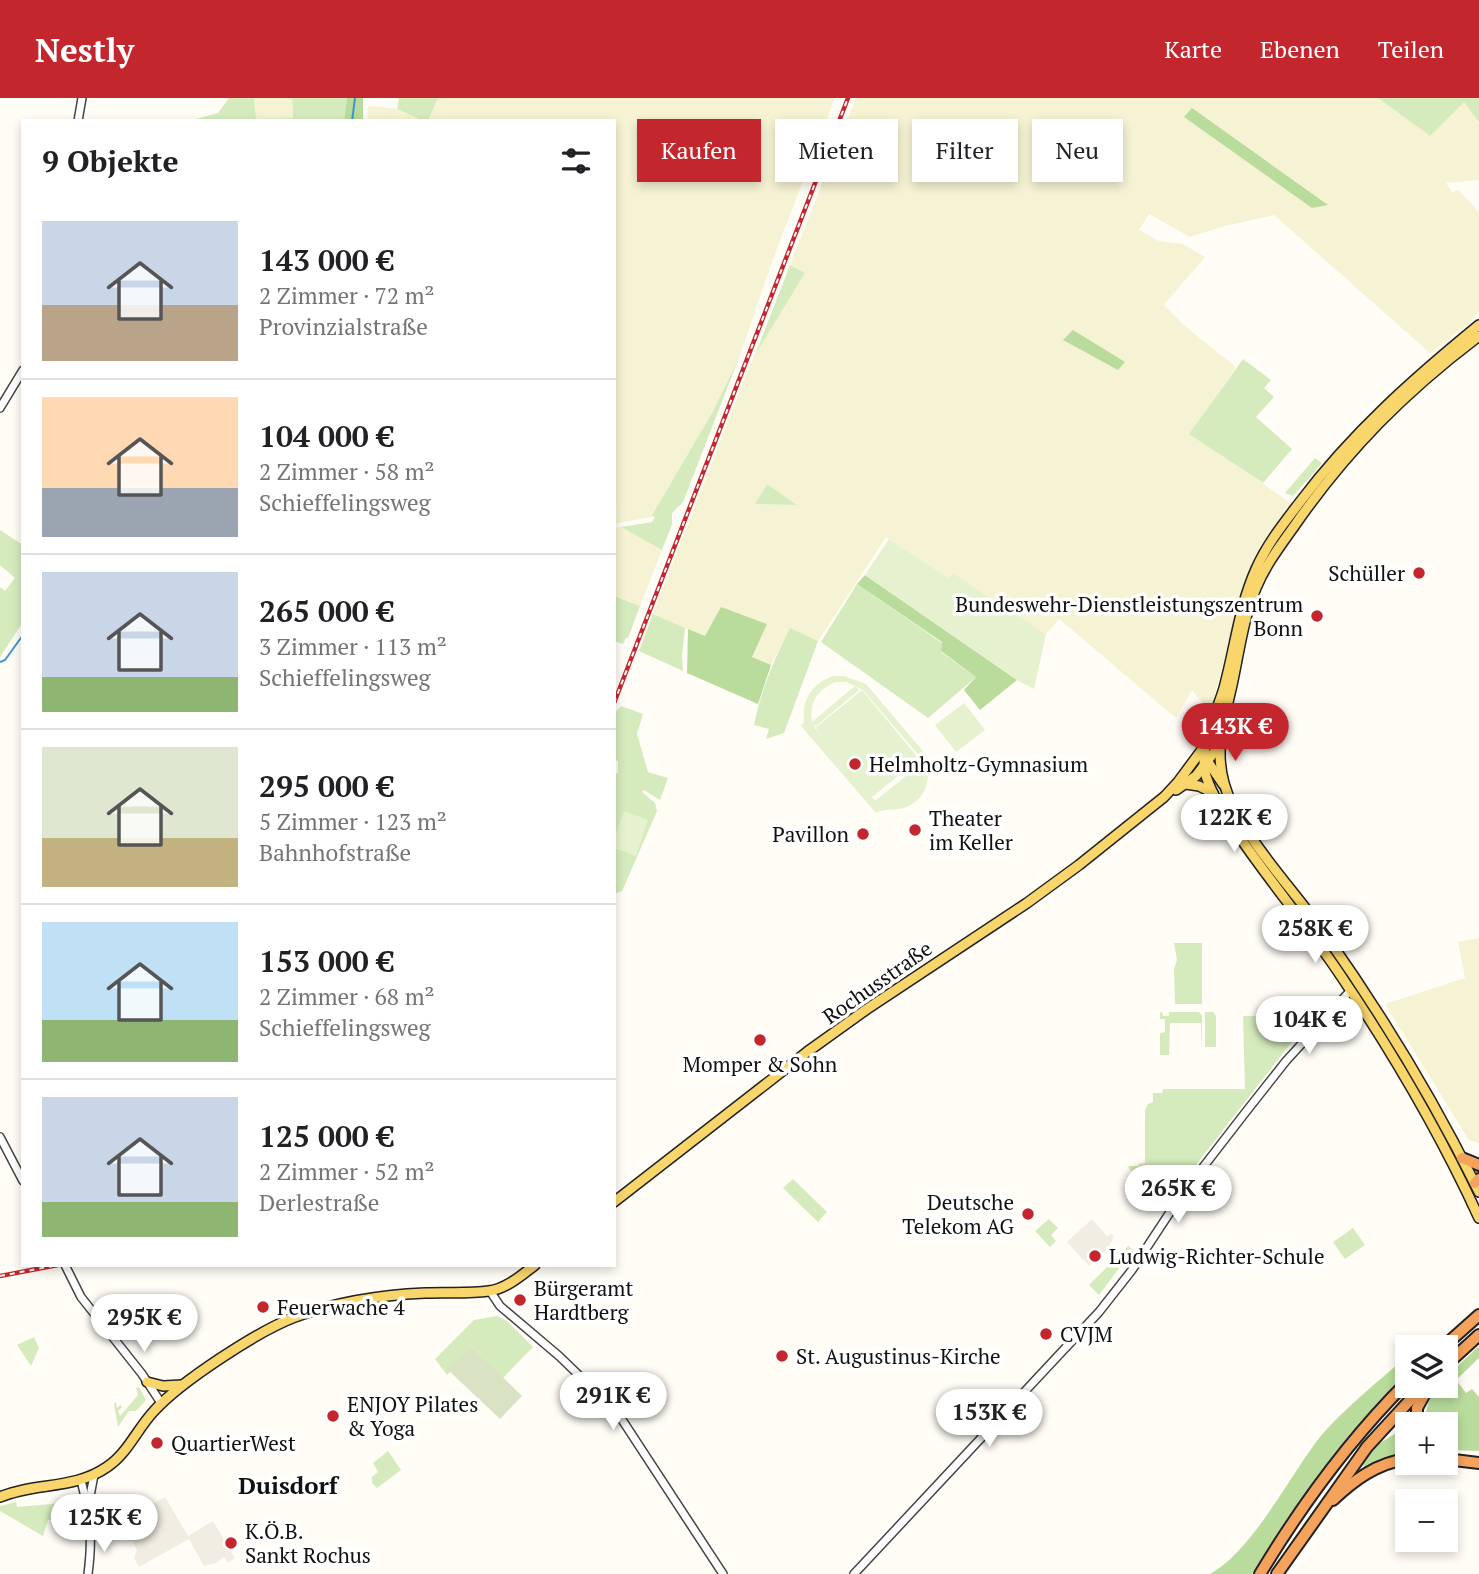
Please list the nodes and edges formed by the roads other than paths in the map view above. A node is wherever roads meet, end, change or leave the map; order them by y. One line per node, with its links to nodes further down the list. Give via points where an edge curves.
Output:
1 (82, 98): 2 (street)
2 (78, 119)
3 (1479, 324): 7 (main road, via 1357,433 1278,532 1245,597)
4 (1479, 336): 8 (main road, via 1388,412 1329,479 1271,559 1248,612)
5 (21, 373): 6 (street)
6 (0, 408)
7 (1205, 746): 9 (main road, Rochusstraße); 10 (main road)
8 (1218, 747): 10 (main road, Rochusstraße); 12 (main road)
9 (1194, 762): 10 (main road); 14 (main road, Rochusstraße)
10 (1206, 763): 11 (main road, Rochusstraße); 12 (main road); 13 (main road)
11 (1186, 784): 13 (main road); 14 (main road, Rochusstraße)
12 (1225, 785): 15 (main road, via 1241,819)
13 (1214, 793): 16 (main road, via 1233,828)
14 (1164, 797): 27 (main road, Rochusstraße, via 1043,892 831,1035)
15 (1353, 974): 16 (main road); 17 (main road)
16 (1350, 990): 17 (main road); 18 (main road); 19 (street)
17 (1368, 998): 21 (main road)
18 (1359, 1005): 19 (main road); 24 (main road, via 1411,1085)
19 (1333, 1009): 53 (street, via 1180,1196 1109,1300)
20 (0, 1137): 23 (street)
21 (1462, 1158): 22 (highway); 25 (main road)
22 (1479, 1166)
23 (21, 1177)
24 (1460, 1178): 25 (main road); 26 (main road)
25 (1478, 1184): 26 (main road)
26 (1468, 1194): 28 (main road)
27 (616, 1200)
28 (1479, 1218)
29 (66, 1267): 36 (street, via 81,1297)
30 (532, 1267): 31 (main road)
31 (490, 1291): 37 (main road, via 385,1296 295,1317); 52 (street, via 500,1306 617,1412)
32 (1479, 1315): 33 (highway)
33 (1457, 1335)
34 (1479, 1335): 35 (highway)
35 (1458, 1354)
36 (147, 1382): 37 (main road); 40 (street)
37 (183, 1385): 40 (main road)
38 (1395, 1395): 54 (highway, via 1356,1438)
39 (1412, 1398): 50 (highway, via 1367,1447)
40 (161, 1403): 46 (main road, via 118,1459)
41 (1458, 1457): 42 (highway)
42 (1479, 1457)
43 (1458, 1459): 45 (highway)
44 (1395, 1462): 50 (highway, via 1369,1471)
45 (1479, 1463)
46 (94, 1475): 47 (main road); 49 (street)
47 (81, 1480): 48 (main road); 49 (street)
48 (0, 1497)
49 (88, 1505): 51 (street, via 92,1532)
50 (1314, 1520): 55 (highway)
51 (88, 1574)
52 (723, 1574)
53 (854, 1574)
54 (1260, 1574)
55 (1277, 1574)

